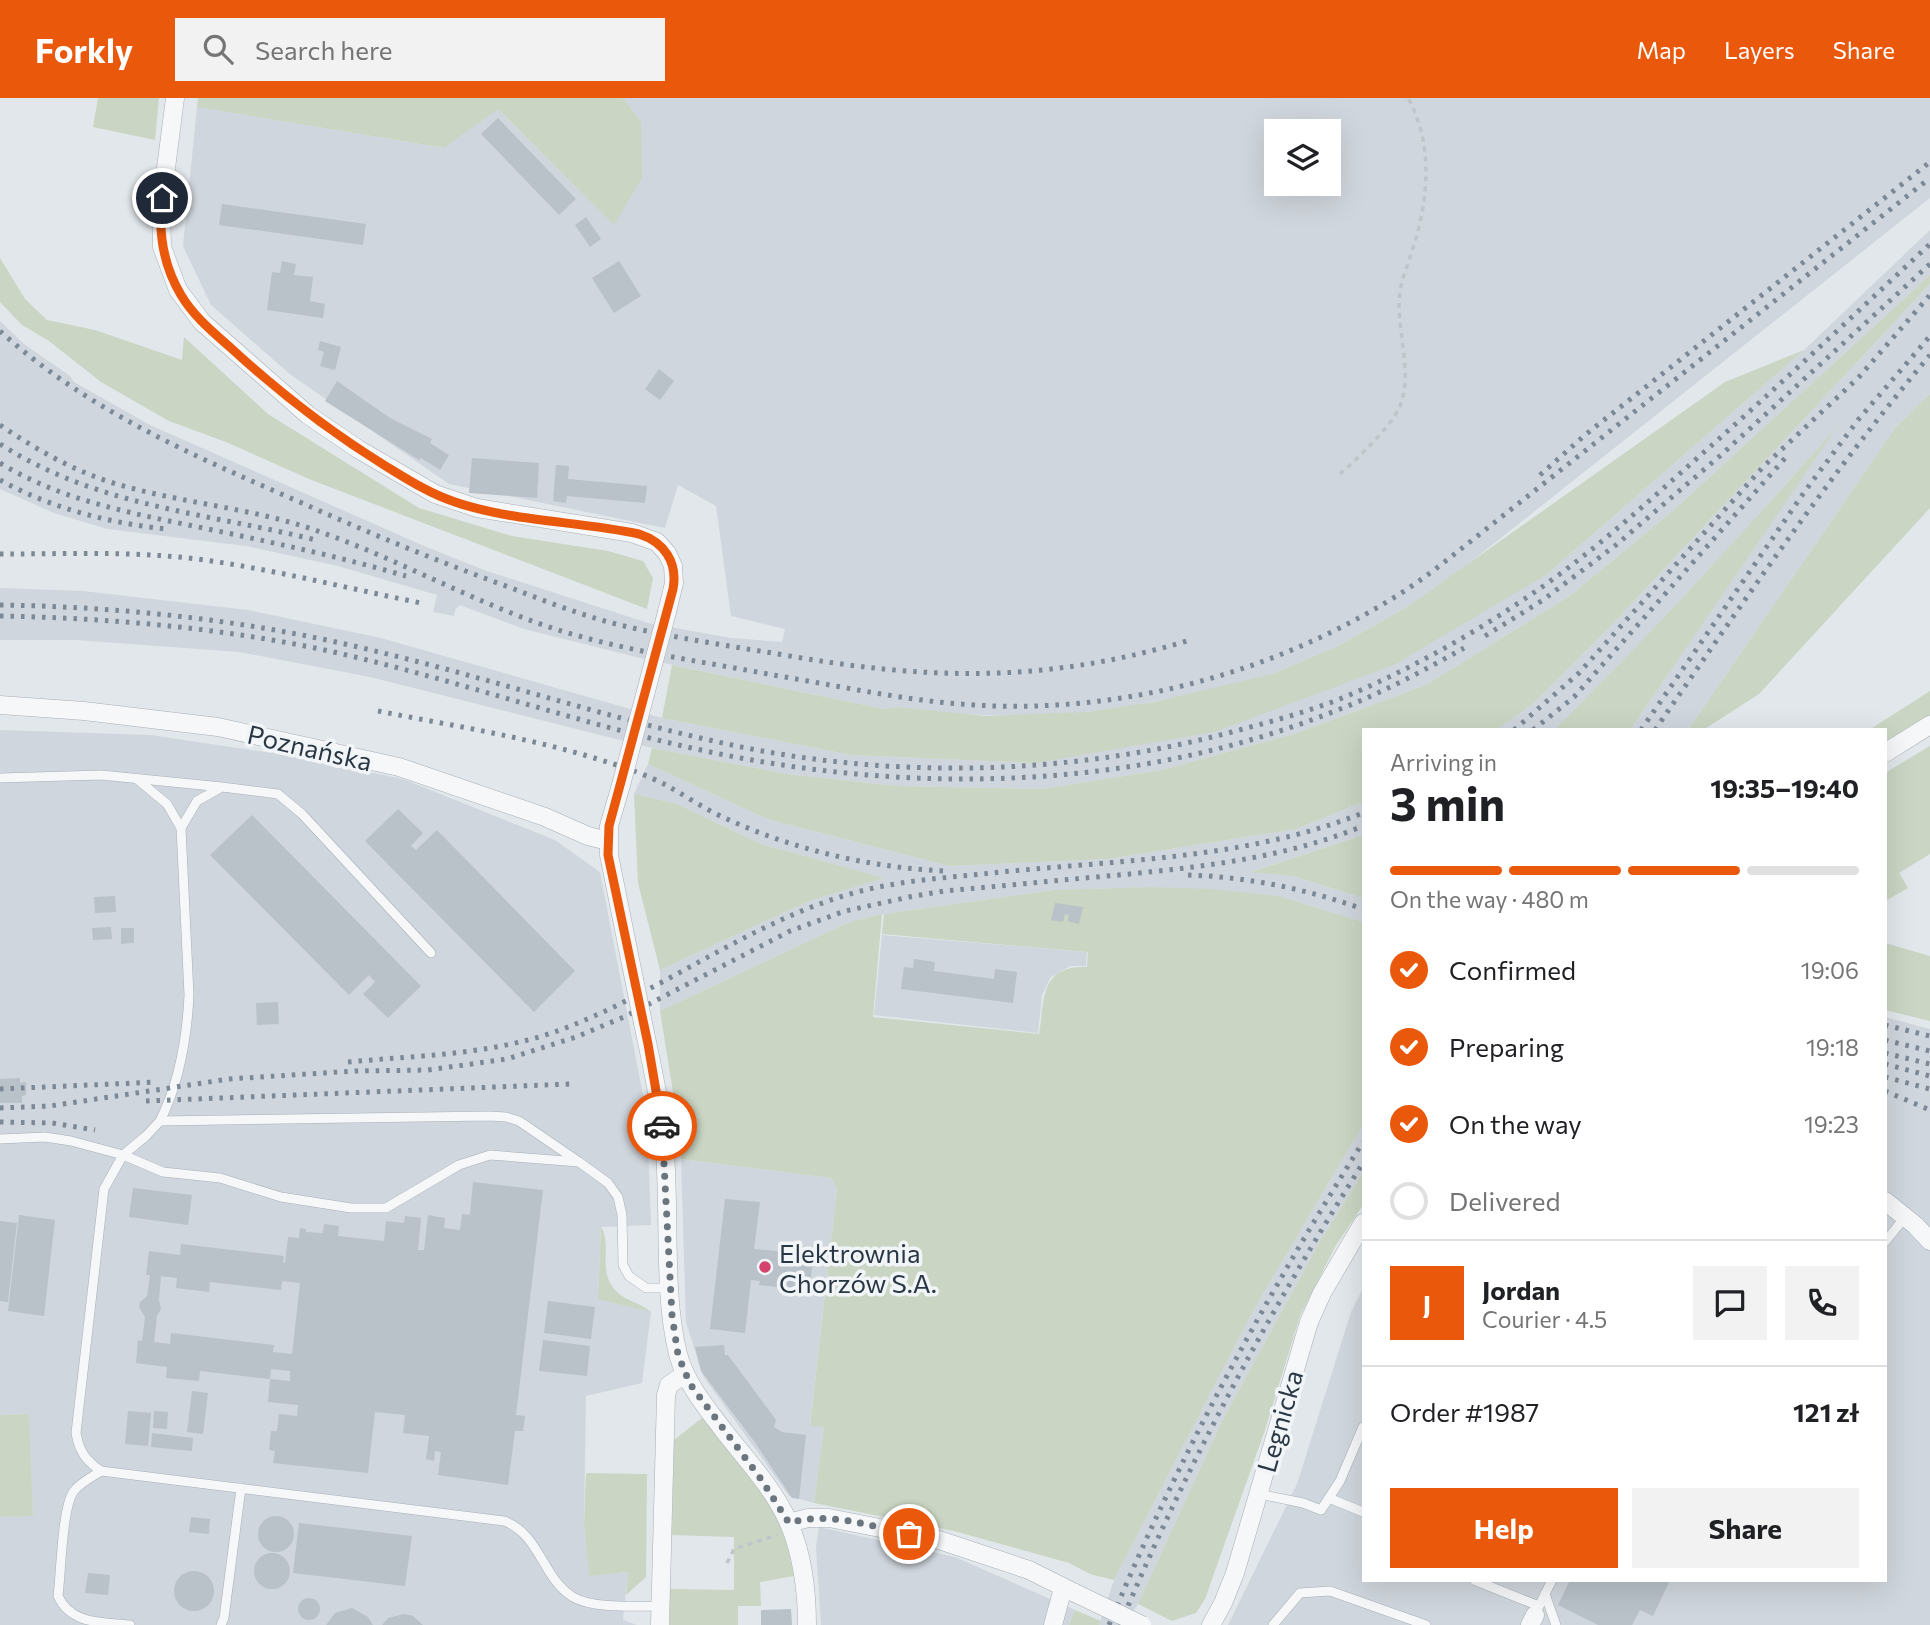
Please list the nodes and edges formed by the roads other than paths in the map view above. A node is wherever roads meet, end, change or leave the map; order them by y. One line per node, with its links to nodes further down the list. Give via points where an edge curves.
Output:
1 (175, 98): 9 (street, bridge, via 161,240 173,282 202,322 308,415 435,494 485,510 632,533 657,542 670,558 674,574 667,612)
2 (0, 705): 9 (street, Poznańska, via 218,727 386,764)
3 (1930, 725): 4 (street)
4 (1887, 752)
5 (0, 778): 6 (lane)
6 (135, 778): 7 (lane); 8 (lane, via 167,804)
7 (222, 787): 8 (lane, via 197,801); 10 (lane, via 278,794)
8 (181, 828): 11 (lane, via 188,1017)
9 (608, 841): 20 (street, bridge, via 658,1097)
10 (431, 953)
11 (160, 1121): 13 (lane); 14 (lane, via 506,1116)
12 (0, 1139): 13 (lane, via 45,1137)
13 (123, 1155): 14 (lane, via 163,1172 219,1178 281,1197 351,1208 386,1208 458,1165 490,1155); 23 (lane, via 104,1189 76,1433 84,1457)
14 (579, 1162): 20 (lane, via 608,1182 618,1197 629,1276 646,1288)
15 (1887, 1203): 16 (street)
16 (1905, 1217): 18 (lane); 19 (street)
17 (1362, 1225): 25 (street, Legnicka, via 1309,1322)
18 (1887, 1240)
19 (1930, 1241)
20 (670, 1289): 21 (street, via 674,1333)
21 (685, 1374): 28 (street, via 761,1479); 33 (street, via 668,1385 666,1395)
22 (1362, 1429): 26 (lane)
23 (102, 1471): 24 (lane); 35 (lane, via 73,1492 67,1507 58,1596 71,1614 83,1620)
24 (241, 1488): 33 (lane, via 504,1521 530,1538 556,1581 572,1596 591,1602); 36 (lane)
25 (1259, 1494): 26 (lane, via 1321,1510); 41 (street, Legnicka, via 1228,1593)
26 (1329, 1498): 27 (lane)
27 (1362, 1512)
28 (786, 1528): 31 (street, via 808,1518 830,1518 936,1539 1029,1570); 38 (street, via 801,1568)
29 (1477, 1582): 34 (lane)
30 (1551, 1582): 32 (lane)
31 (1069, 1591): 39 (street); 40 (street, bridge)
32 (1545, 1594): 34 (lane); 44 (lane)
33 (660, 1606): 37 (street)
34 (1535, 1615)
35 (131, 1625)
36 (221, 1625)
37 (660, 1625)
38 (807, 1625)
39 (1053, 1625)
40 (1142, 1625)
41 (1211, 1625)
42 (1273, 1625): 43 (lane, via 1300,1593 1330,1591)
43 (1426, 1625)
44 (1556, 1625)

